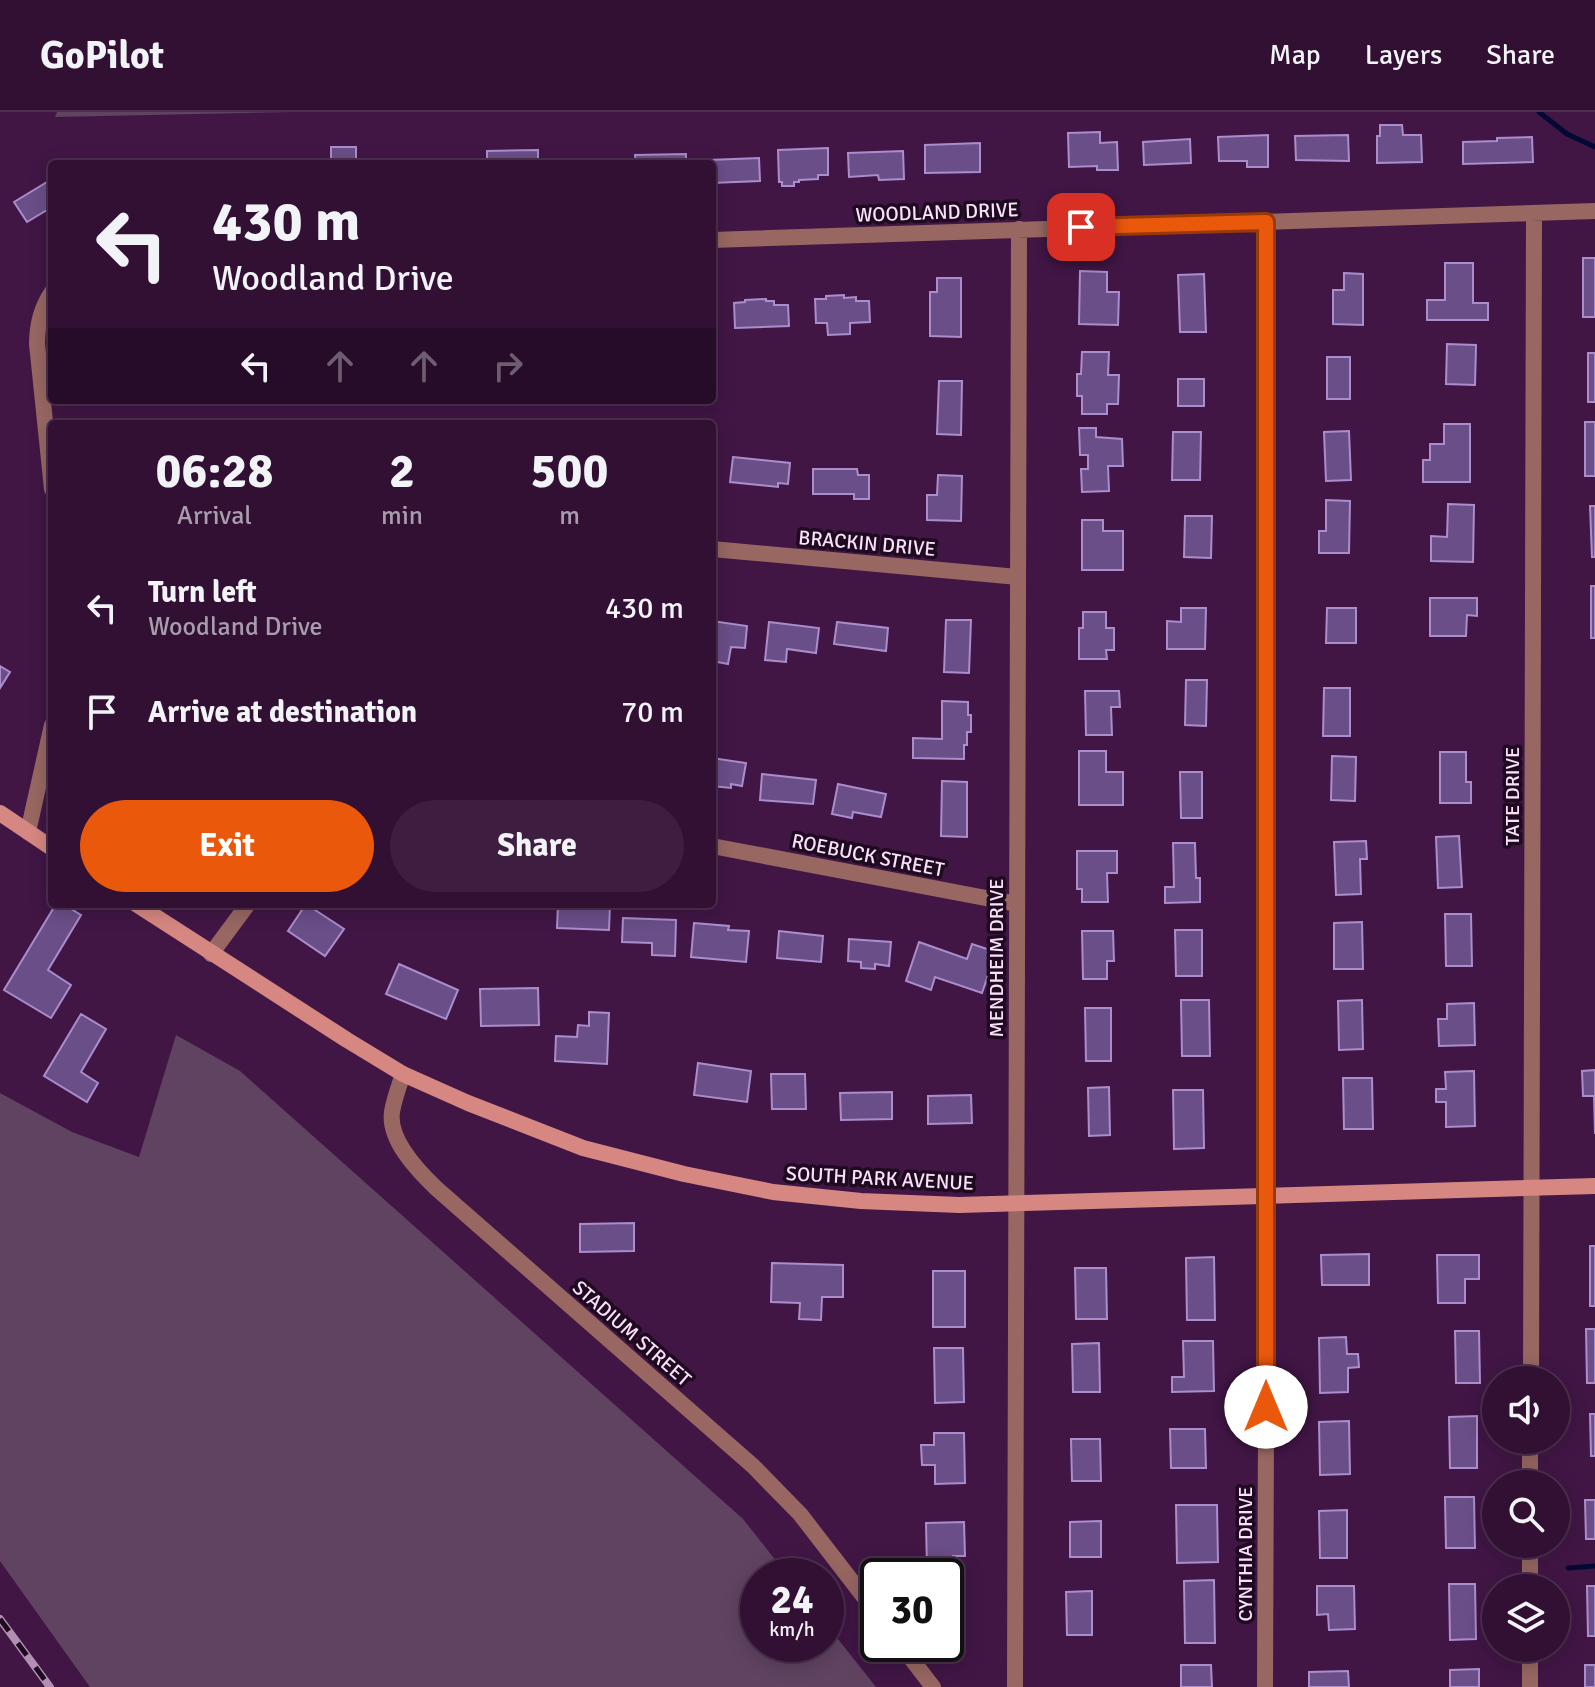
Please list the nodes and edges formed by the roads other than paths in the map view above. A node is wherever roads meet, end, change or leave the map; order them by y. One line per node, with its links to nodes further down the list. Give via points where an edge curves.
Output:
1 (1595, 211): 2 (street, WOODLAND DRIVE)
2 (1534, 213): 3 (street, WOODLAND DRIVE); 21 (street, TATE DRIVE)
3 (1266, 222): 4 (street, WOODLAND DRIVE); 22 (street, CYNTHIA DRIVE)
4 (1019, 229): 5 (street, WOODLAND DRIVE); 9 (street, MENDHEIM DRIVE)
5 (716, 240)
6 (48, 299): 7 (street, via 37,328)
7 (48, 450)
8 (716, 549): 9 (street, BRACKIN DRIVE)
9 (1018, 577): 15 (street, MENDHEIM DRIVE)
10 (48, 745): 12 (street)
11 (0, 813): 12 (street)
12 (28, 832): 13 (street)
13 (48, 845)
14 (716, 847): 15 (street, ROEBUCK STREET)
15 (1017, 904): 23 (street, MENDHEIM DRIVE)
16 (142, 908): 18 (street, SOUTH PARK AVENUE)
17 (245, 908): 18 (street)
18 (211, 954): 19 (street, SOUTH PARK AVENUE)
19 (403, 1074): 23 (street, SOUTH PARK AVENUE, via 583,1148 698,1177 861,1201); 25 (street, STADIUM STREET, via 391,1114 417,1169 753,1466 800,1514)
20 (1595, 1186): 21 (street, SOUTH PARK AVENUE)
21 (1531, 1188): 22 (street, SOUTH PARK AVENUE); 24 (street, TATE DRIVE)
22 (1267, 1196): 23 (street, SOUTH PARK AVENUE); 30 (street, CYNTHIA DRIVE)
23 (1015, 1204): 29 (street, MENDHEIM DRIVE)
24 (1531, 1366)
25 (860, 1592)
26 (914, 1662): 28 (street)
27 (1530, 1662): 31 (street)
28 (933, 1687)
29 (1015, 1687)
30 (1265, 1687)
31 (1530, 1687)

